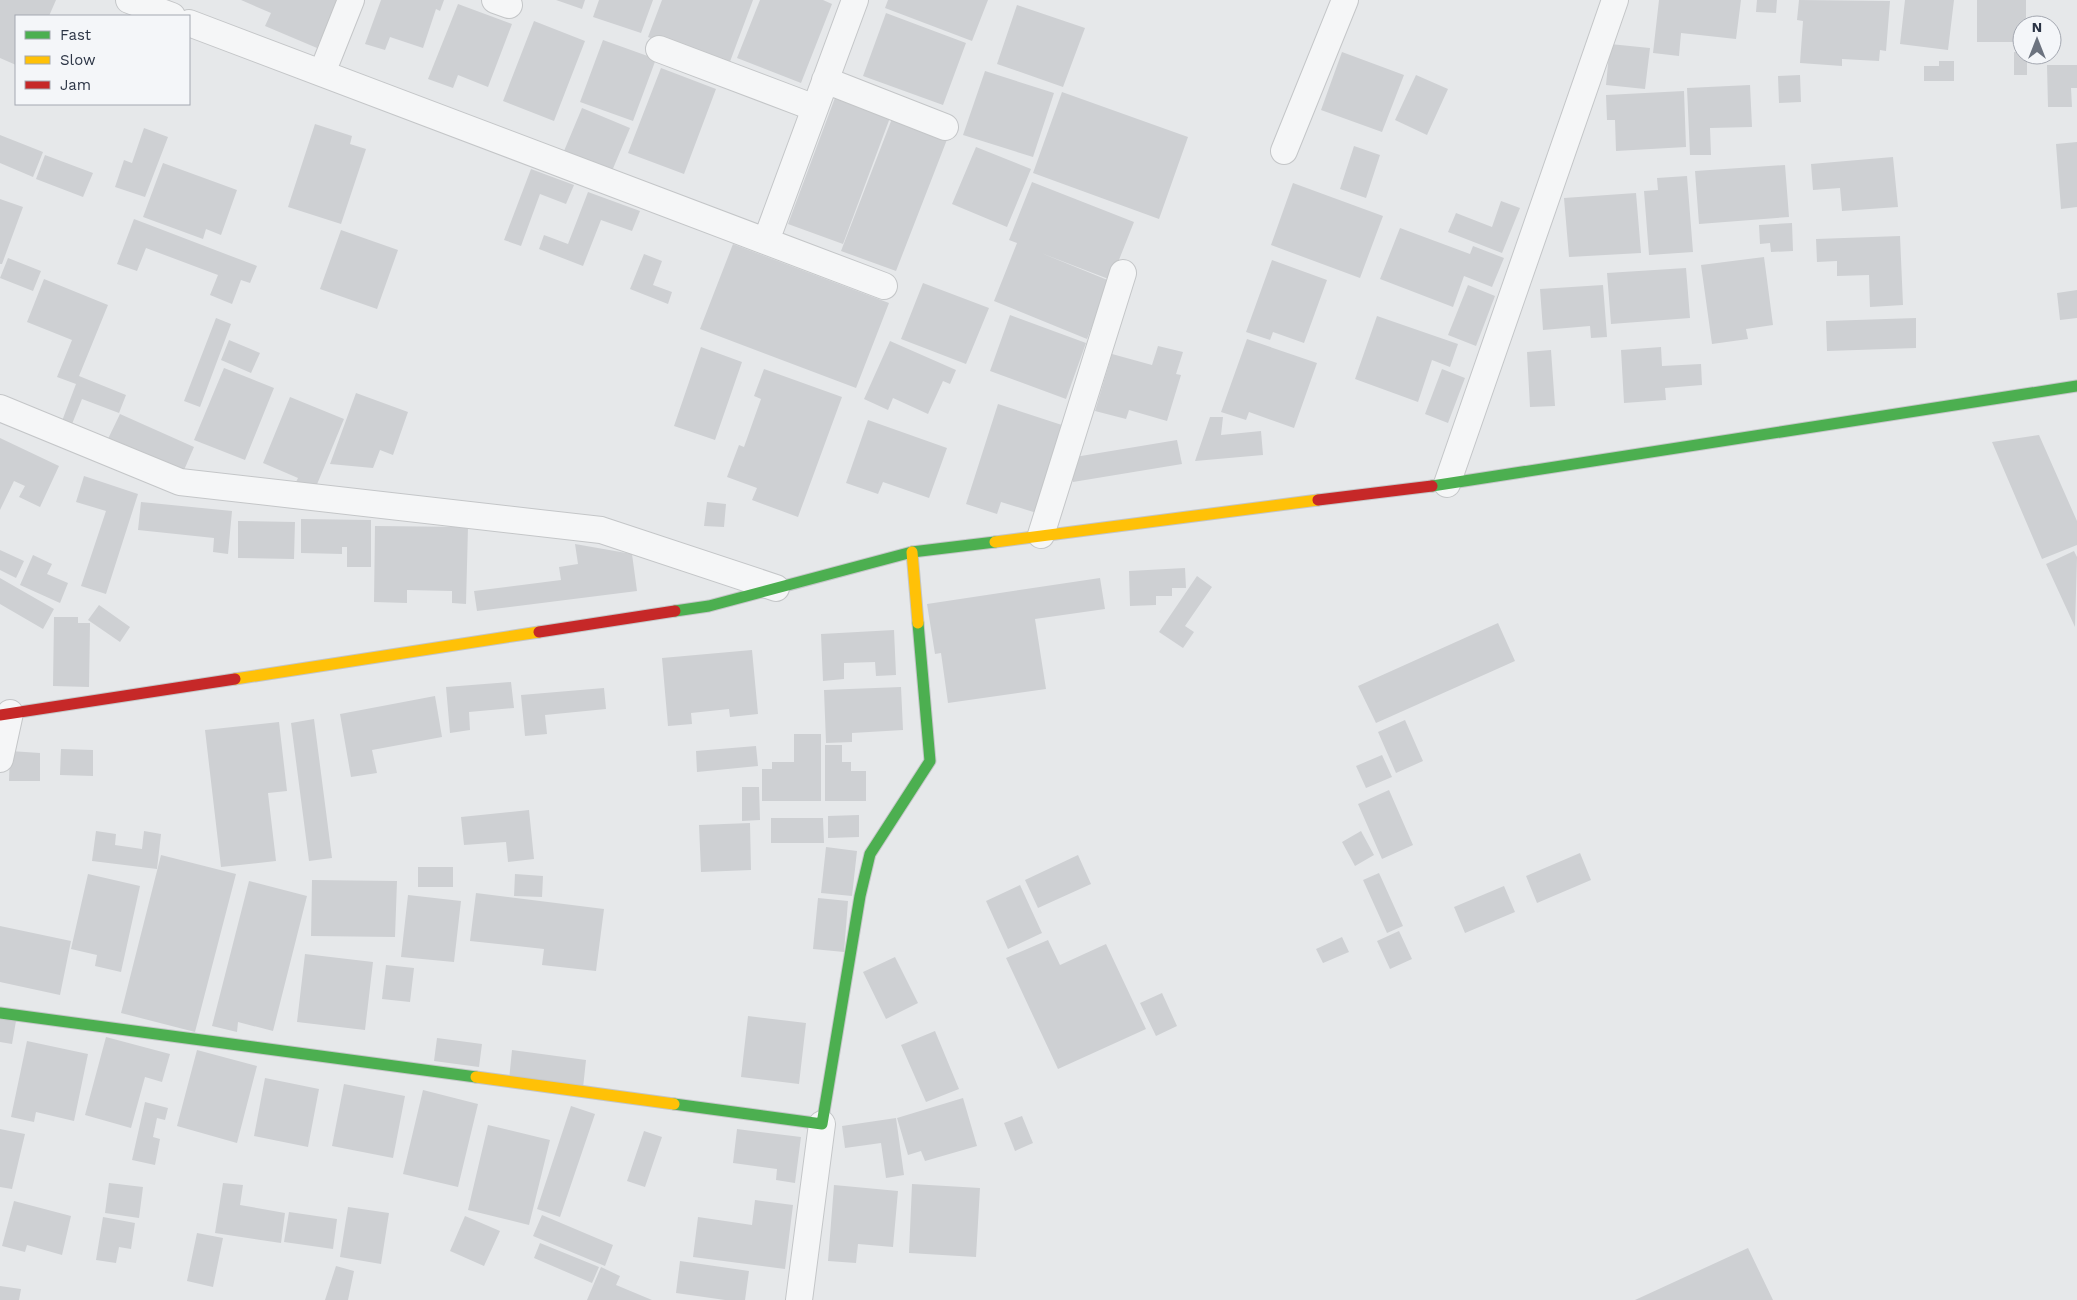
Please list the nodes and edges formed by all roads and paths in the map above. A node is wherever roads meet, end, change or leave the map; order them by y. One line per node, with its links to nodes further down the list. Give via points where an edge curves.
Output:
1 (129, 0): 6 (street)
2 (351, 0): 9 (street)
3 (855, 0): 10 (street)
4 (1345, 0): 13 (street)
5 (1615, 0): 19 (street)
6 (169, 15)
7 (190, 23): 9 (street)
8 (659, 49): 11 (street)
9 (322, 73): 14 (street)
10 (825, 80): 11 (street); 12 (street)
11 (815, 108): 14 (street)
12 (944, 127)
13 (1284, 150)
14 (766, 242): 16 (street)
15 (1123, 274): 20 (street)
16 (884, 286)
17 (2077, 386): 19 (street)
18 (0, 408): 22 (street, via 180,482 601,530)
19 (1447, 484): 20 (street)
20 (1040, 535): 21 (street)
21 (912, 552): 22 (street); 26 (street, via 930,761 870,854)
22 (776, 588): 23 (street, via 709,606)
23 (5, 714): 24 (street)
24 (0, 759)
25 (0, 1013): 26 (street)
26 (822, 1124): 27 (street)
27 (799, 1300)

